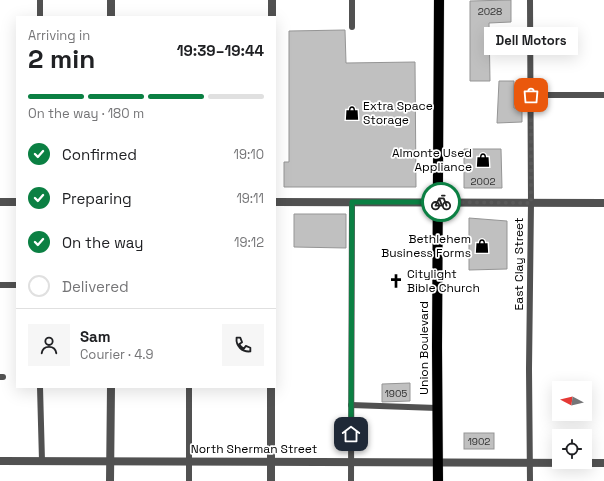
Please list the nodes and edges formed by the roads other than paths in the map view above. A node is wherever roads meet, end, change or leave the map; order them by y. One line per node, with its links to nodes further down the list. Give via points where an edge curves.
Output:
1 (40, 0): 7 (lane)
2 (111, 0): 8 (street)
3 (272, 0): 9 (street)
4 (352, 0): 10 (lane)
5 (439, 0): 17 (main road, Union Boulevard)
6 (530, 0): 11 (lane, East Clay Street)
7 (40, 16)
8 (111, 16)
9 (272, 16)
10 (352, 27)
11 (531, 95): 12 (lane); 18 (lane, East Clay Street)
12 (604, 95)
13 (0, 202): 14 (street)
14 (16, 202)
15 (276, 202): 16 (street)
16 (352, 202): 17 (street); 26 (lane)
17 (438, 202): 18 (street); 27 (main road, Union Boulevard)
18 (531, 203): 19 (street); 35 (lane, East Clay Street)
19 (604, 203)
20 (0, 285): 21 (lane)
21 (16, 285)
22 (40, 388): 29 (lane)
23 (111, 388): 30 (street)
24 (189, 388): 31 (lane)
25 (271, 388): 32 (street)
26 (351, 406): 27 (lane); 33 (lane)
27 (437, 408): 34 (main road, Union Boulevard)
28 (0, 461): 29 (street, North Sherman Street)
29 (42, 461): 30 (street, North Sherman Street)
30 (111, 461): 31 (street, North Sherman Street); 37 (street)
31 (189, 461): 32 (street, North Sherman Street); 38 (lane)
32 (271, 462): 33 (street, North Sherman Street); 39 (street)
33 (351, 462): 34 (street, North Sherman Street); 40 (lane)
34 (438, 462): 35 (street, North Sherman Street); 41 (main road, Union Boulevard)
35 (530, 462): 36 (street, North Sherman Street); 42 (lane, East Clay Street)
36 (604, 463)
37 (110, 481)
38 (189, 481)
39 (271, 481)
40 (351, 481)
41 (438, 481)
42 (530, 481)

